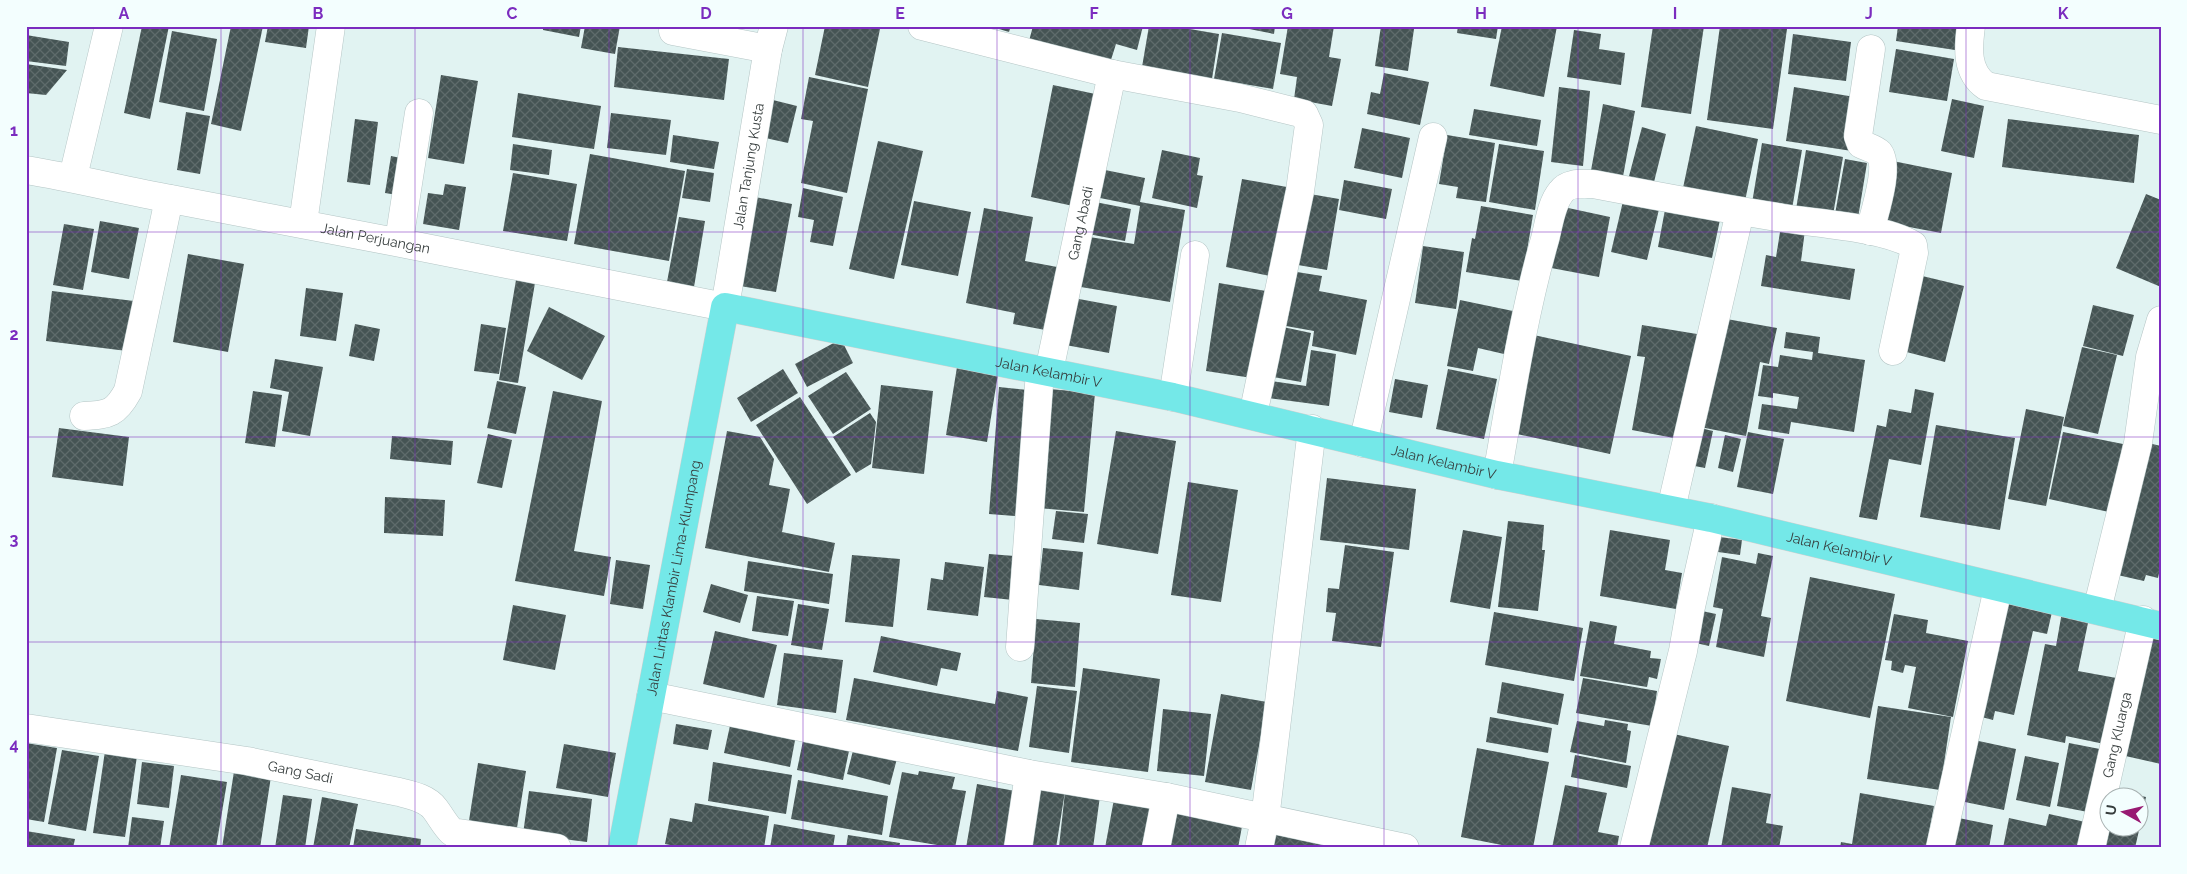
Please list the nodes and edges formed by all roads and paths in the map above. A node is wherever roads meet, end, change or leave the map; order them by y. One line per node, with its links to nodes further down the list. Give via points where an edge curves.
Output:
1 (109, 26): 13 (street)
2 (331, 26): 16 (street)
3 (922, 26): 8 (street)
4 (1971, 26): 10 (street, via 1971,66 1976,79 1986,86)
5 (673, 31): 6 (street)
6 (771, 38): 20 (street, Jalan Tanjung Kusta)
7 (1871, 49): 17 (street, via 1858,136 1861,144 1878,152 1884,169)
8 (1112, 74): 23 (street, Gang Abadi); 26 (street, via 1240,98 1304,114 1307,120 1300,191)
9 (419, 113): 18 (street)
10 (2161, 120)
11 (1433, 137): 28 (street)
12 (26, 170): 13 (street, Jalan Perjuangan)
13 (73, 177): 14 (street, Jalan Perjuangan)
14 (168, 199): 16 (street, Jalan Perjuangan); 25 (street, via 128,391 114,411)
15 (1740, 212): 17 (street); 29 (street, via 1593,184 1573,184 1560,192 1532,288); 30 (street)
16 (303, 223): 18 (street, Jalan Perjuangan)
17 (1870, 232): 22 (street, via 1913,244 1912,264)
18 (399, 241): 20 (street, Jalan Perjuangan)
19 (1195, 255): 24 (street)
20 (725, 307): 23 (main road, Jalan Kelambir V); 36 (main road, Jalan Lintas Klambir Lima–Klumpang)
21 (2161, 320): 33 (street, via 2150,357 2138,443)
22 (1893, 351)
23 (1044, 371): 24 (main road, Jalan Kelambir V); 35 (street, Gang Abadi)
24 (1173, 397): 26 (main road, Jalan Kelambir V)
25 (84, 416)
26 (1253, 416): 27 (main road, Jalan Kelambir V)
27 (1312, 429): 28 (main road, Jalan Kelambir V); 40 (street)
28 (1363, 443): 29 (main road, Jalan Kelambir V)
29 (1497, 475): 30 (main road, Jalan Kelambir V)
30 (1671, 509): 31 (main road, Jalan Kelambir V)
31 (1711, 518): 32 (main road, Jalan Kelambir V); 48 (street, via 1684,651)
32 (1998, 588): 33 (main road, Jalan Kelambir V); 49 (street)
33 (2097, 610): 34 (main road, Jalan Kelambir V)
34 (2152, 623): 50 (street, Gang Kluarga)
35 (1020, 647)
36 (651, 696): 38 (street); 43 (main road, Jalan Lintas Klambir Lima–Klumpang)
37 (26, 728): 42 (street, Gang Sadi, via 247,761 399,792 419,797 434,807 452,832)
38 (1029, 774): 39 (street); 44 (street)
39 (1166, 797): 40 (street); 45 (street)
40 (1265, 820): 41 (street); 46 (street)
41 (1365, 843): 47 (street)
42 (558, 848)
43 (622, 848)
44 (1018, 848)
45 (1156, 848)
46 (1259, 848)
47 (1405, 848)
48 (1634, 848)
49 (1940, 848)
50 (2091, 848)

